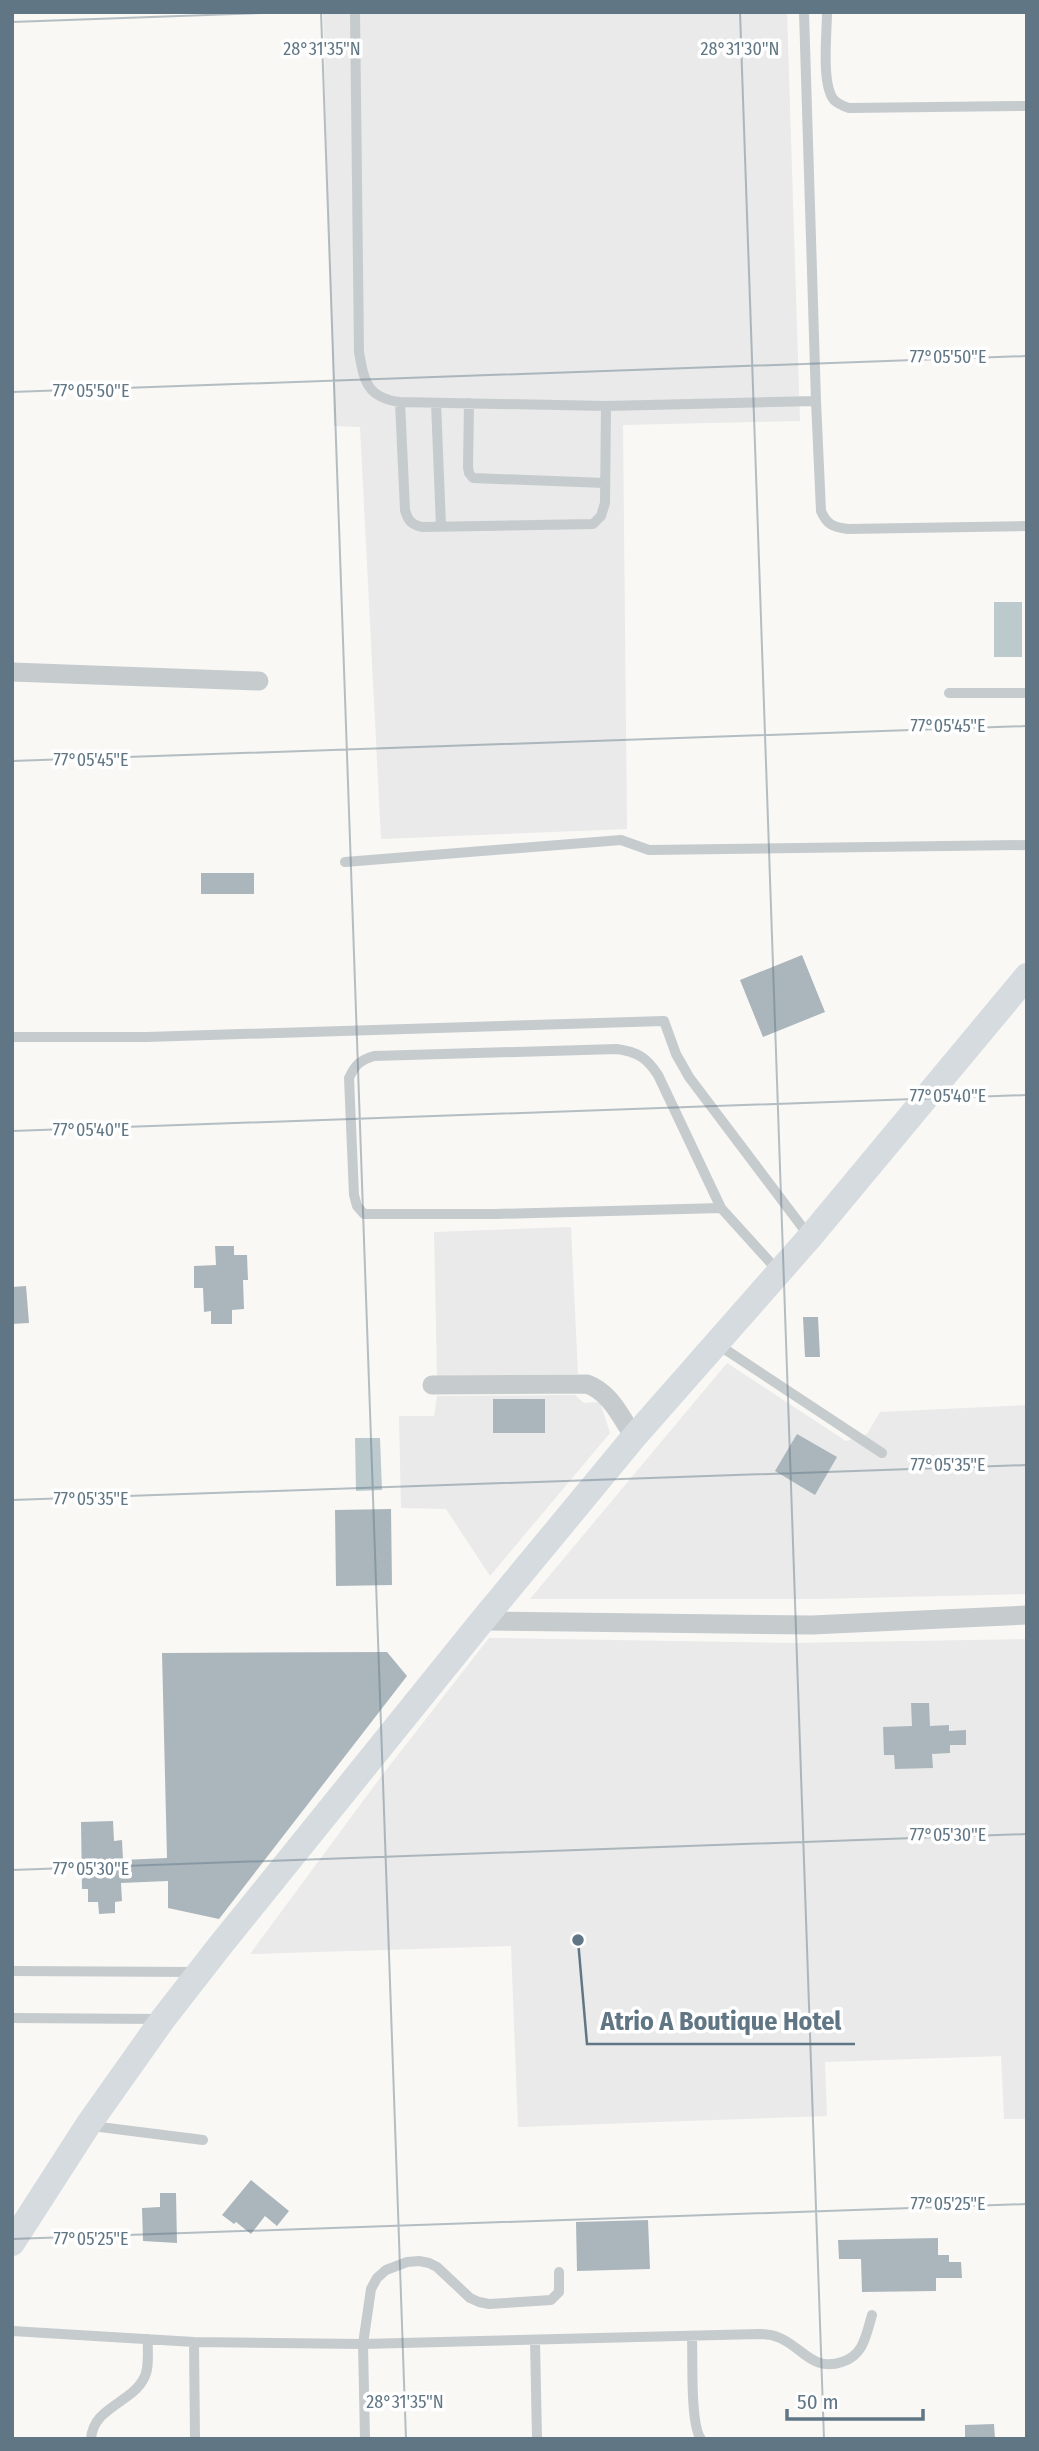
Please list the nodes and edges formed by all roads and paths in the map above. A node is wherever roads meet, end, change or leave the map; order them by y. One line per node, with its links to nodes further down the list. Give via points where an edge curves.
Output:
1 (355, 12): 6 (lane, via 359,352 363,376 372,391 385,400)
2 (804, 12): 5 (lane)
3 (827, 12): 4 (lane, via 827,85 841,105)
4 (1027, 106)
5 (817, 401): 9 (lane); 12 (lane, via 821,511 833,527)
6 (400, 402): 7 (lane); 11 (lane, via 408,520 413,525)
7 (436, 402): 8 (lane); 11 (lane)
8 (469, 403): 9 (lane); 10 (lane, via 468,467 473,478)
9 (606, 406): 10 (lane)
10 (606, 483): 11 (lane, via 601,516 593,524)
11 (441, 526)
12 (1027, 526)
13 (12, 672): 14 (street)
14 (259, 681)
15 (949, 693): 16 (lane)
16 (1027, 693)
17 (1027, 845): 18 (lane, via 649,850 621,840)
18 (345, 862)
19 (1027, 976): 22 (main road)
20 (12, 1037): 22 (lane, via 664,1021 690,1077)
21 (721, 1208): 21 (lane, via 658,1075 649,1060 634,1051 374,1056 362,1059 349,1078 354,1195 364,1214); 23 (lane)
22 (810, 1237): 23 (main road)
23 (779, 1273): 24 (main road)
24 (717, 1344): 26 (main road); 27 (lane)
25 (432, 1385): 26 (street, via 587,1384 608,1397)
26 (634, 1437): 29 (main road)
27 (882, 1453)
28 (1027, 1615): 29 (street, via 812,1625)
29 (482, 1621): 31 (main road)
30 (12, 1971): 31 (lane)
31 (199, 1972): 33 (main road)
32 (12, 2018): 33 (lane)
33 (163, 2019): 34 (main road)
34 (88, 2125): 35 (lane); 36 (main road)
35 (203, 2140)
36 (12, 2243)
37 (559, 2272): 44 (lane, via 559,2292 551,2300 489,2304 470,2298 429,2263 396,2265 377,2278 371,2289)
38 (872, 2315): 40 (lane, via 861,2349 834,2365 818,2364 775,2336)
39 (12, 2331): 41 (lane)
40 (692, 2337): 42 (lane); 49 (lane, via 694,2418)
41 (148, 2339): 43 (lane); 45 (lane, via 146,2376 95,2423)
42 (535, 2340): 44 (lane); 48 (lane)
43 (194, 2342): 44 (lane); 46 (lane)
44 (363, 2344): 47 (lane)
45 (92, 2439)
46 (195, 2439)
47 (365, 2439)
48 (537, 2439)
49 (701, 2439)

